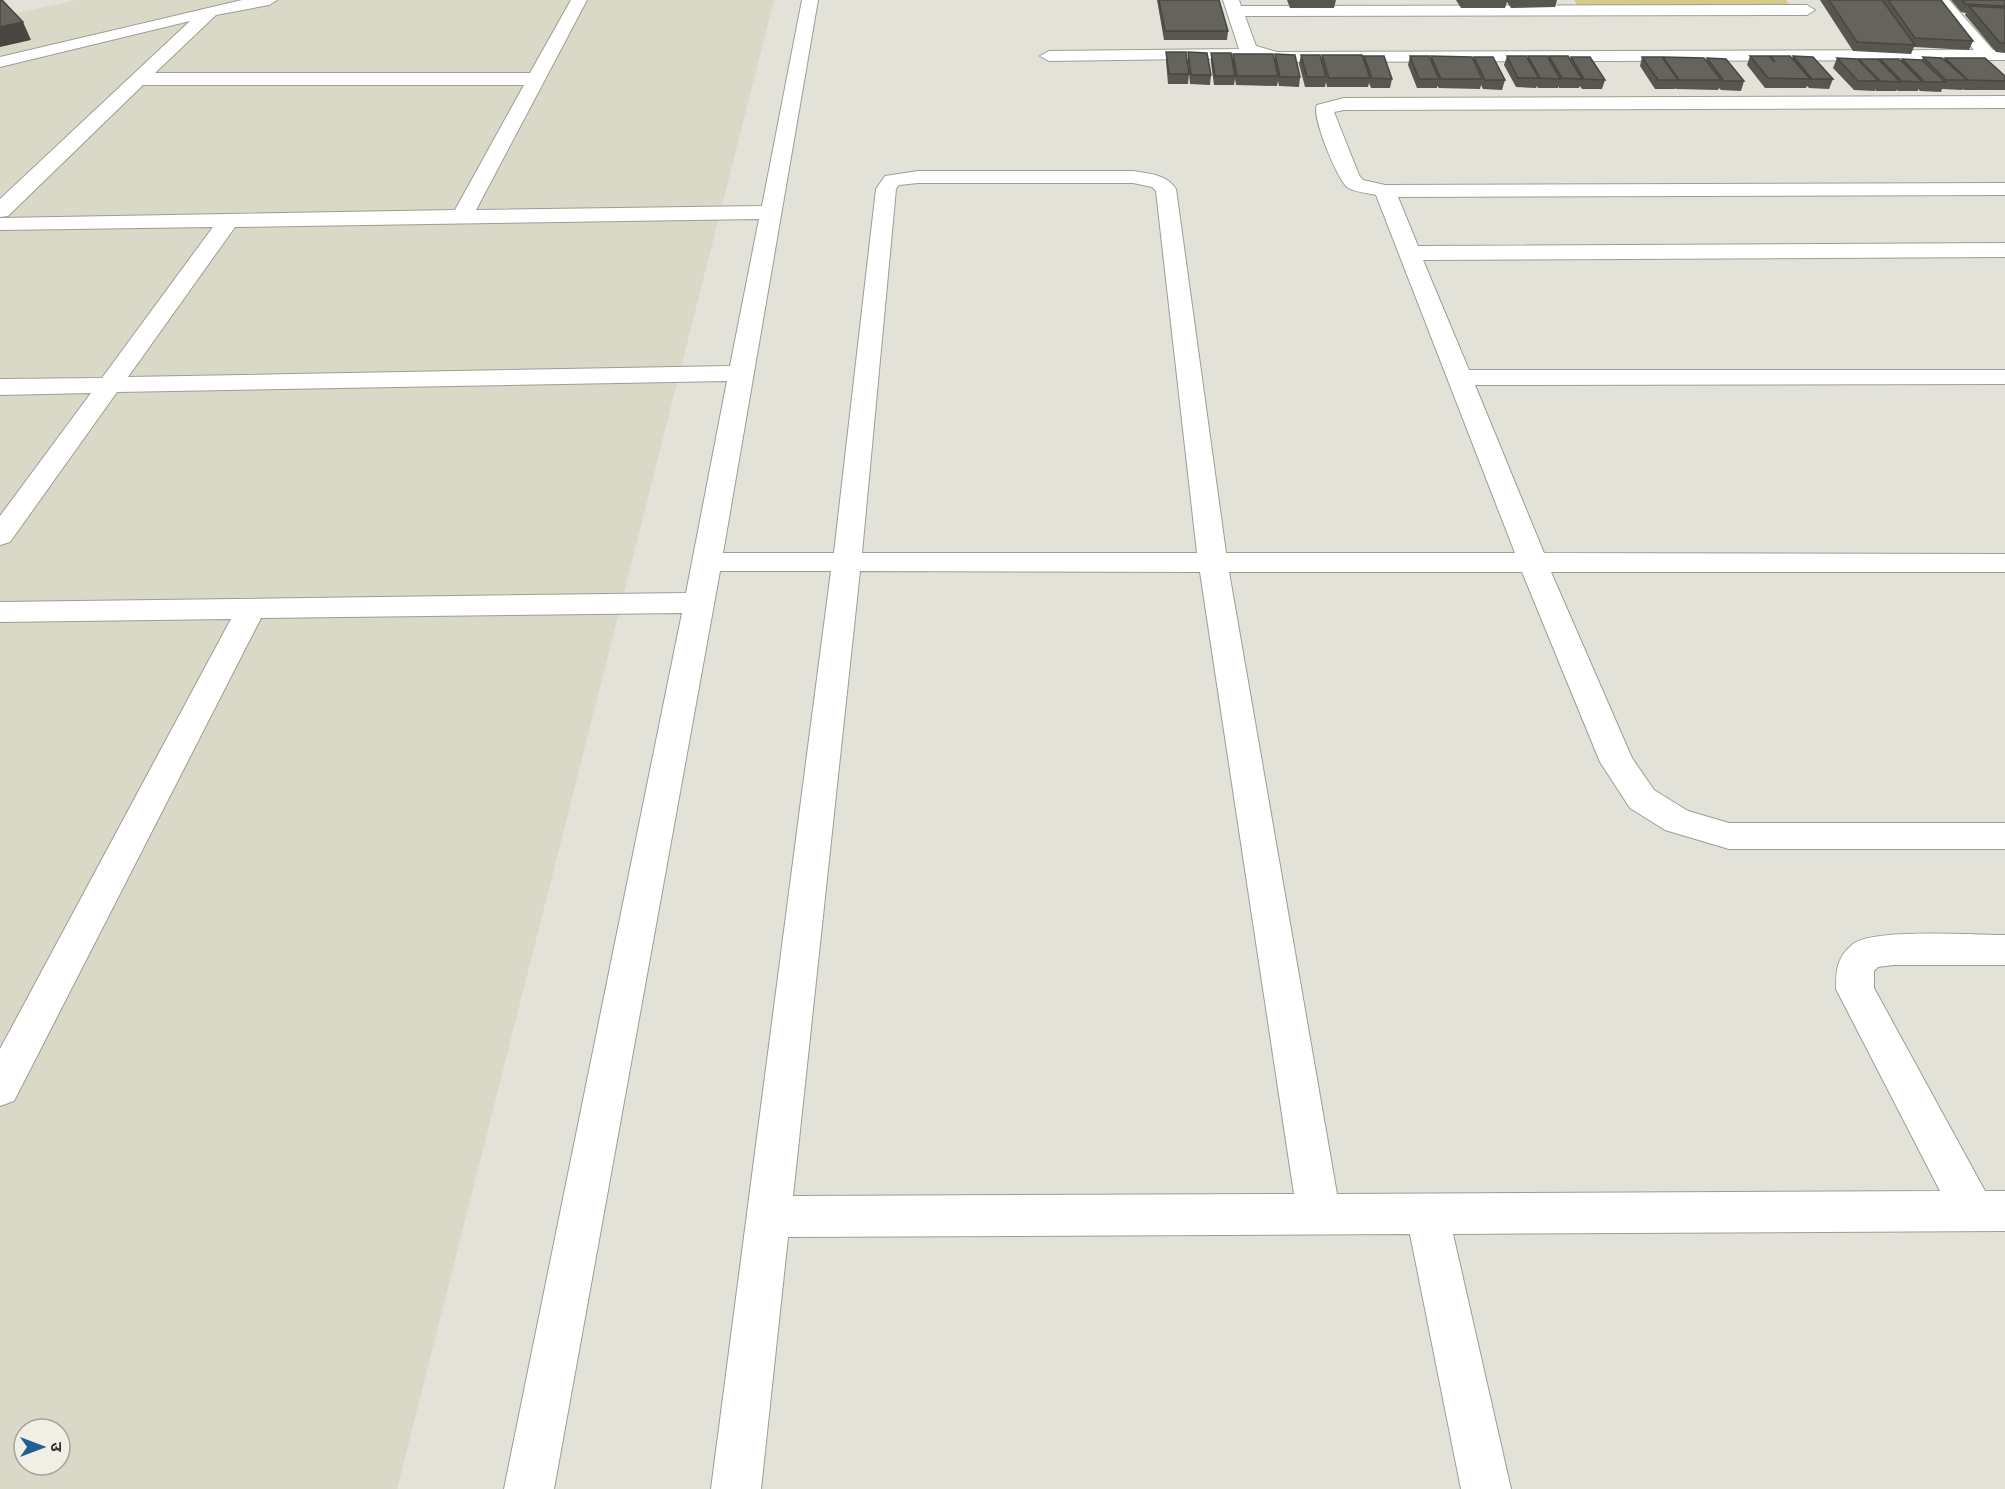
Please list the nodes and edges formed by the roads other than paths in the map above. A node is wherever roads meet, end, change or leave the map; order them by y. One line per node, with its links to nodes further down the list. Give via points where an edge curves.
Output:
1 (268, 0): 10 (street)
2 (579, 0): 17 (street)
3 (810, 0): 22 (street)
4 (1940, 0): 13 (street)
5 (1803, 5): 9 (street); 12 (street)
6 (1232, 6): 7 (street); 11 (street, via 1245,43 1249,50)
7 (1338, 6): 8 (street)
8 (1437, 6): 9 (street)
9 (1558, 6)
10 (210, 11): 15 (street); 16 (street)
11 (1259, 54): 12 (street); 14 (street)
12 (1835, 55): 13 (street)
13 (1996, 55)
14 (1049, 56)
15 (0, 62)
16 (136, 79): 17 (street); 21 (street)
17 (537, 79): 23 (street)
18 (2005, 102): 20 (street, via 1355,104 1324,109 1323,116 1350,177 1356,184)
19 (2005, 189): 20 (street)
20 (1385, 191): 27 (street)
21 (0, 211)
22 (771, 212): 23 (street); 28 (street)
23 (462, 217): 24 (street)
24 (229, 220): 25 (street); 31 (street)
25 (0, 224)
26 (2005, 250): 27 (street)
27 (1410, 253): 30 (street)
28 (742, 374): 31 (street); 34 (street)
29 (2005, 377): 30 (street)
30 (1459, 378): 37 (street)
31 (111, 385): 32 (street); 33 (street)
32 (0, 387)
33 (0, 536)
34 (706, 562): 35 (street); 39 (street)
35 (847, 562): 36 (street); 36 (street, via 886,189 892,180 930,177 1140,178 1159,182 1166,189); 48 (street)
36 (1213, 563): 37 (street); 46 (street)
37 (1533, 563): 38 (street); 42 (street, via 1617,762 1642,799 1677,821 1729,836)
38 (2005, 563)
39 (699, 603): 40 (street); 49 (street)
40 (252, 607): 41 (street); 44 (street)
41 (0, 612)
42 (2005, 836)
43 (2005, 950): 45 (street, via 1893,950 1868,953 1855,966 1855,989)
44 (0, 1088)
45 (1989, 1211): 47 (street)
46 (1319, 1213): 47 (street); 48 (street)
47 (1427, 1213): 51 (street)
48 (768, 1216): 50 (street)
49 (529, 1489)
50 (736, 1489)
51 (1486, 1489)

